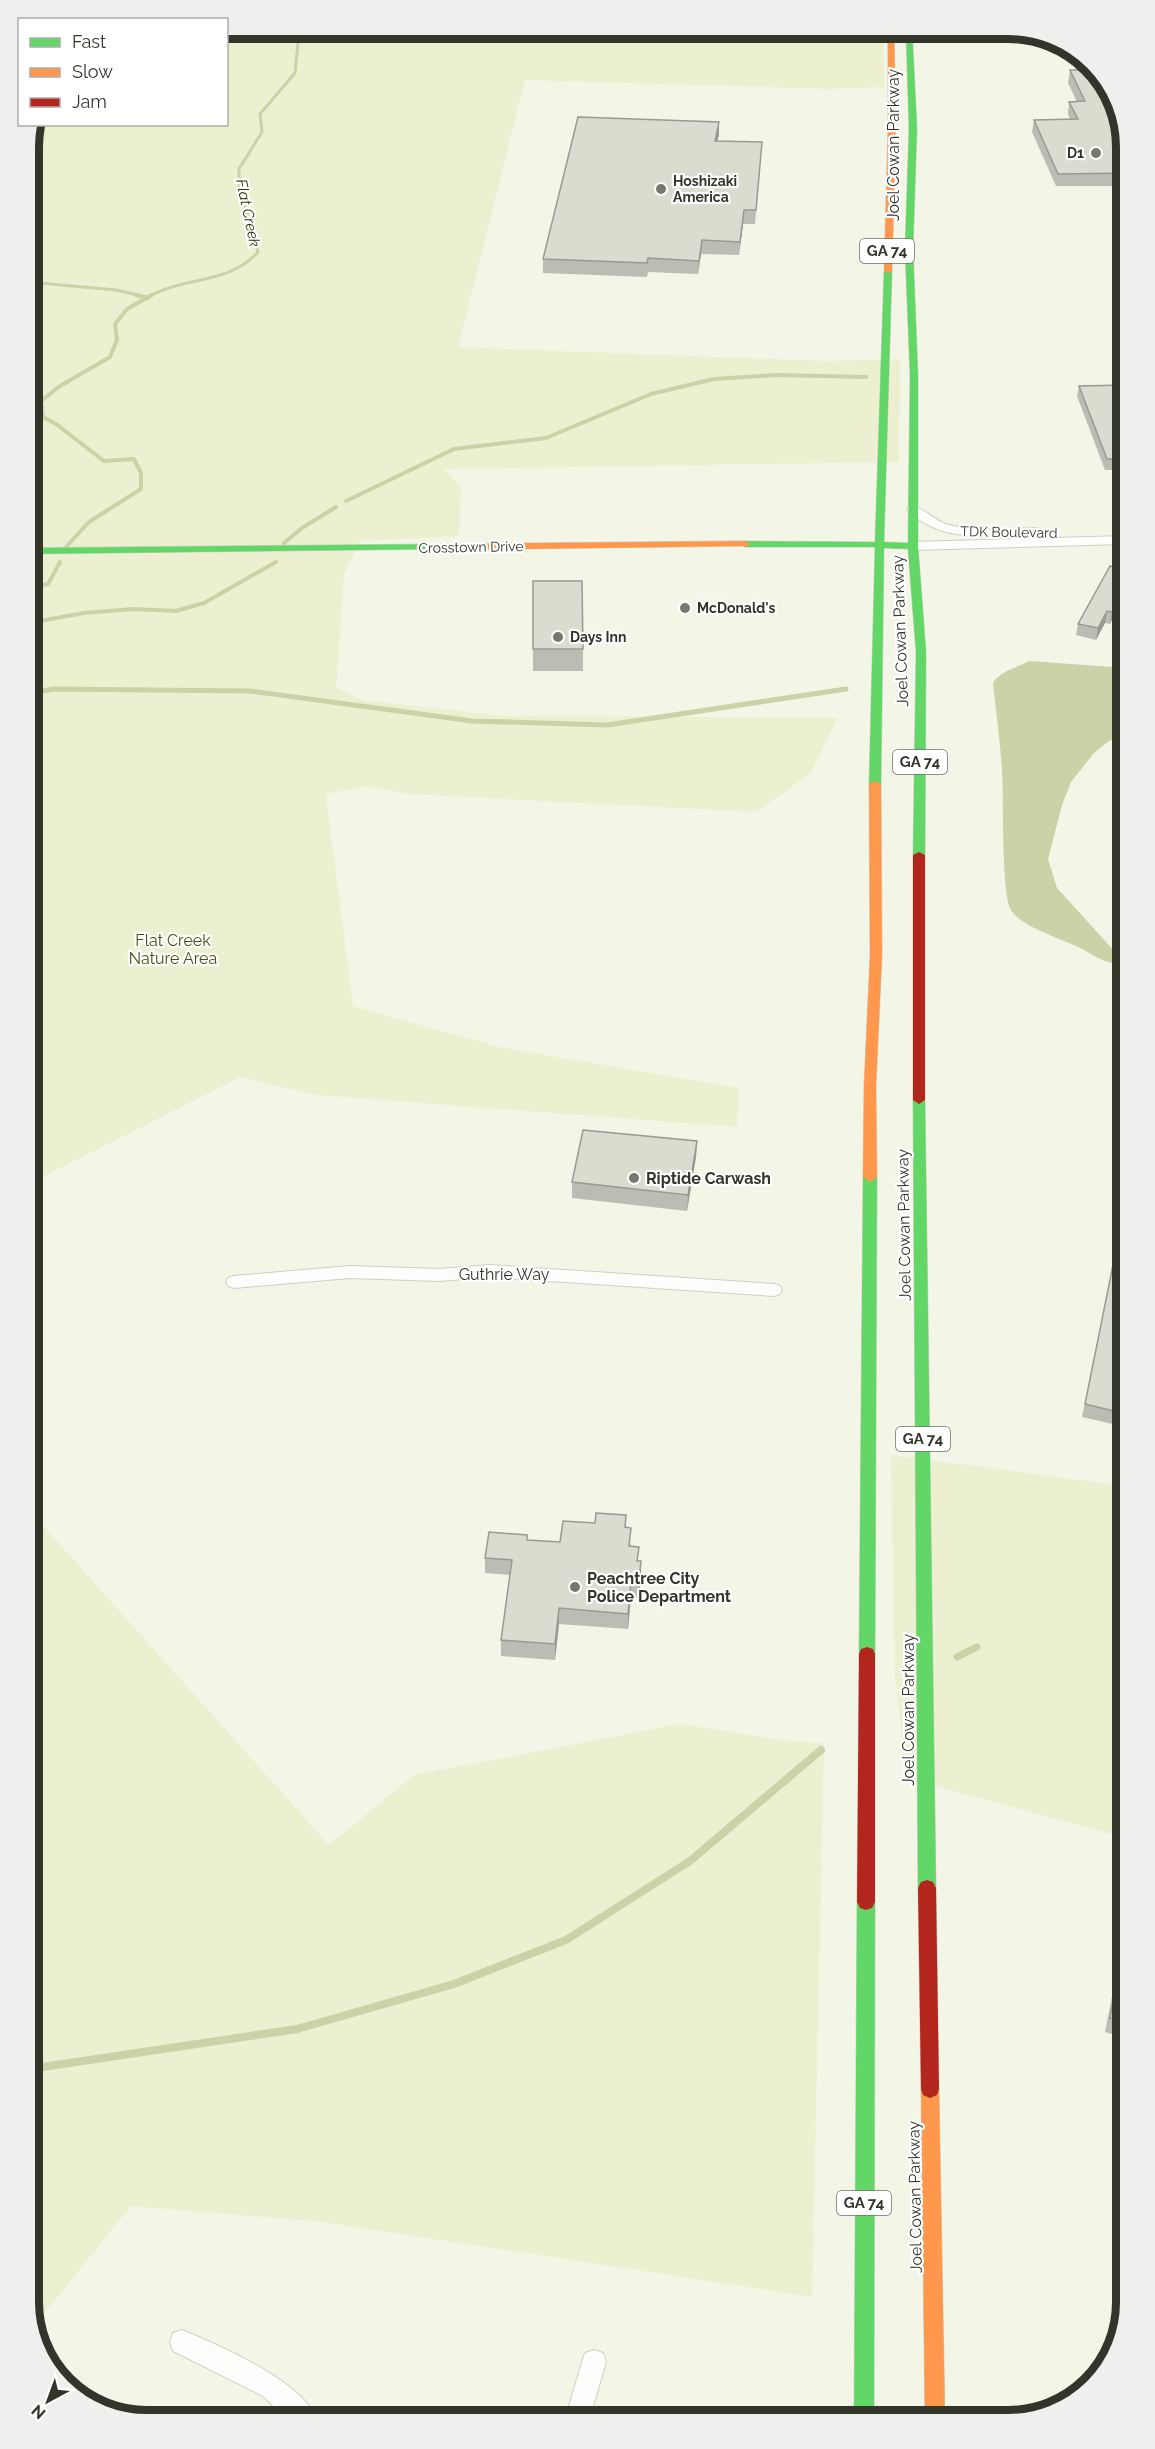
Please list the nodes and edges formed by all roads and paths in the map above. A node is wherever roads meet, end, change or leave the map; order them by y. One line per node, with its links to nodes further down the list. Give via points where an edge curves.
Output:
1 (891, 39): 3 (main road, Joel Cowan Parkway / GA 74)
2 (909, 39): 4 (main road, Joel Cowan Parkway / GA 74)
3 (892, 128): 4 (street); 8 (main road, Joel Cowan Parkway / GA 74)
4 (913, 128): 5 (main road, Joel Cowan Parkway / GA 74, via 909,249 914,375)
5 (913, 509): 6 (street, TDK Boulevard, via 932,524 957,531 1060,532); 9 (main road, Joel Cowan Parkway / GA 74)
6 (1112, 541): 7 (street, TDK Boulevard); 9 (street, TDK Boulevard)
7 (1116, 541)
8 (881, 544): 9 (main road, Crosstown Drive); 10 (main road, Crosstown Drive); 17 (main road, Joel Cowan Parkway / GA 74, via 875,664 876,955 870,1086)
9 (913, 546): 18 (main road, Joel Cowan Parkway / GA 74, via 921,652 918,958)
10 (39, 551)
11 (234, 1282): 12 (street, Guthrie Way, via 350,1272 439,1275 490,1271)
12 (774, 1290)
13 (182, 2342): 15 (street, via 272,2387)
14 (594, 2362): 16 (street)
15 (295, 2410)
16 (580, 2410)
17 (864, 2410)
18 (935, 2410)

